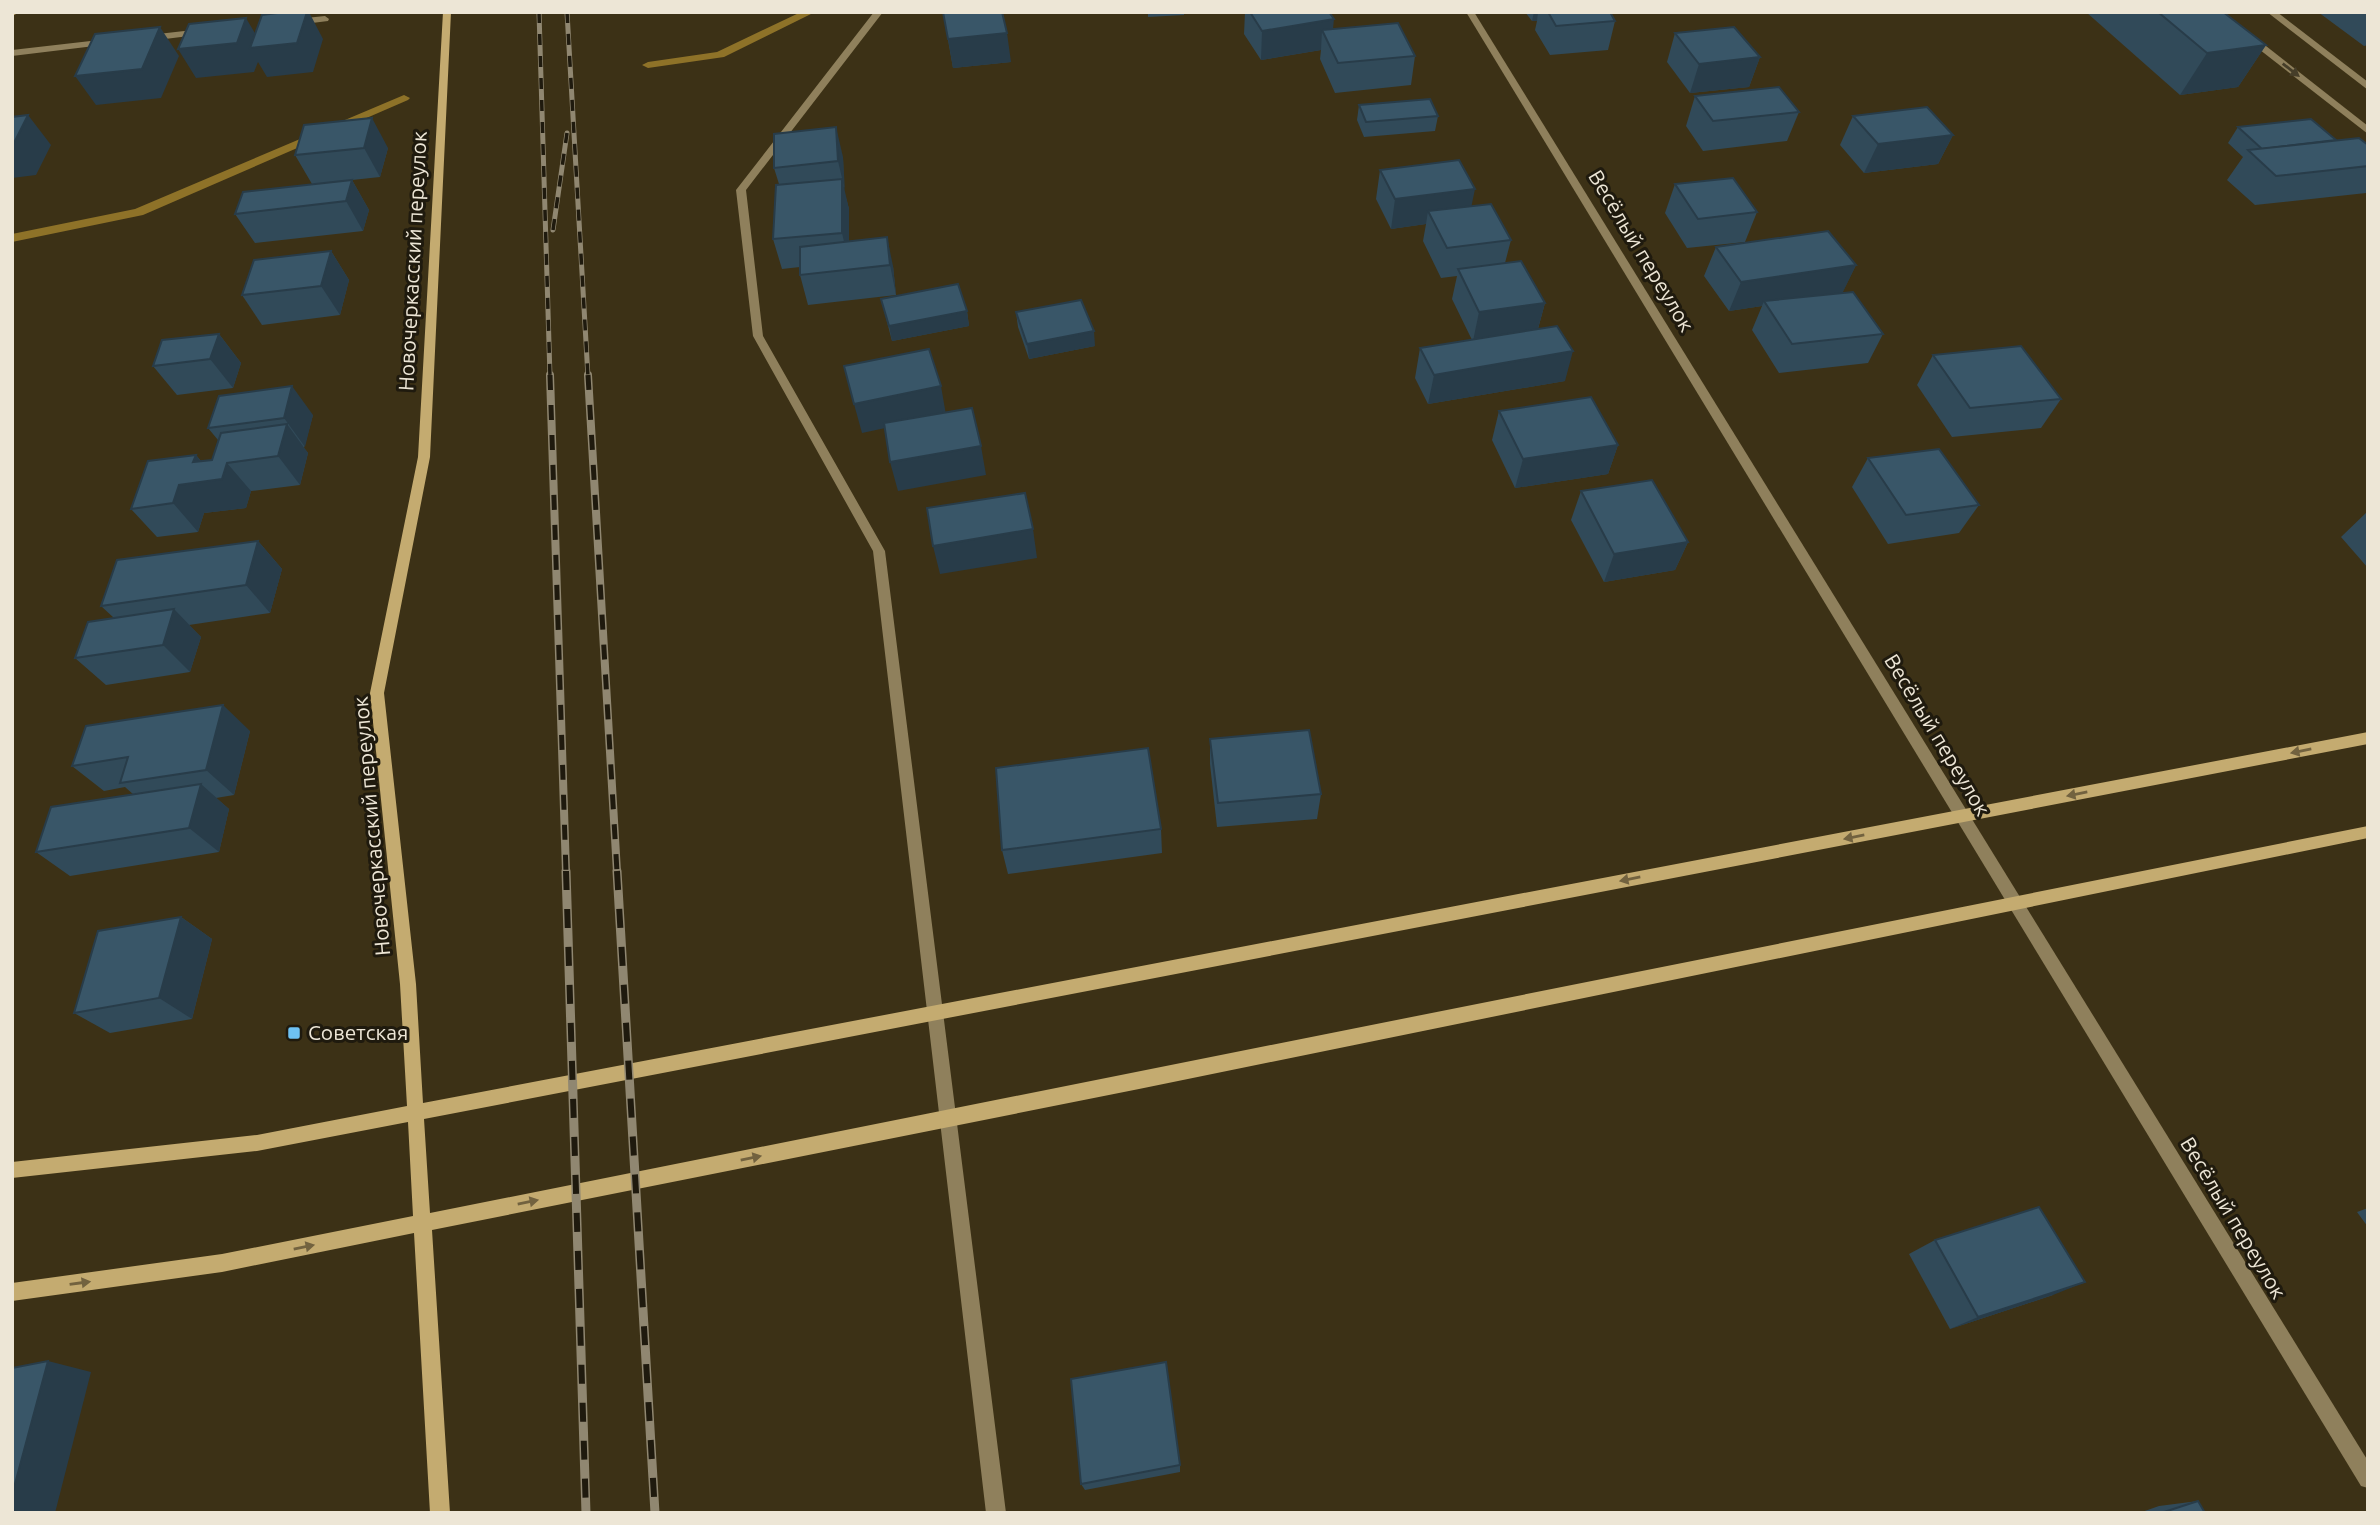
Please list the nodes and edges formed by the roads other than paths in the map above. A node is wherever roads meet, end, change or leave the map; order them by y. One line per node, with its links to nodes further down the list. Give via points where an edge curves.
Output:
1 (447, 12): 19 (main road, Новочеркасский переулок, via 424,457 377,693 408,984)
2 (879, 12): 20 (street, via 741,190 758,335 879,551)
3 (1470, 12): 18 (street, Весёлый переулок)
4 (2271, 12): 12 (street)
5 (325, 19): 6 (street)
6 (284, 24)
7 (2239, 29): 13 (street, one-way to 13)
8 (216, 31): 9 (street)
9 (135, 40)
10 (121, 41): 11 (street)
11 (12, 53)
12 (2368, 87)
13 (2368, 131)
14 (2368, 738): 16 (main road, one-way to 16, via 257,1143)
15 (2368, 832): 17 (main road, one-way to 15, via 250,1258)
16 (12, 1170)
17 (12, 1292)
18 (2368, 1479)
19 (440, 1513)
20 (996, 1513)

